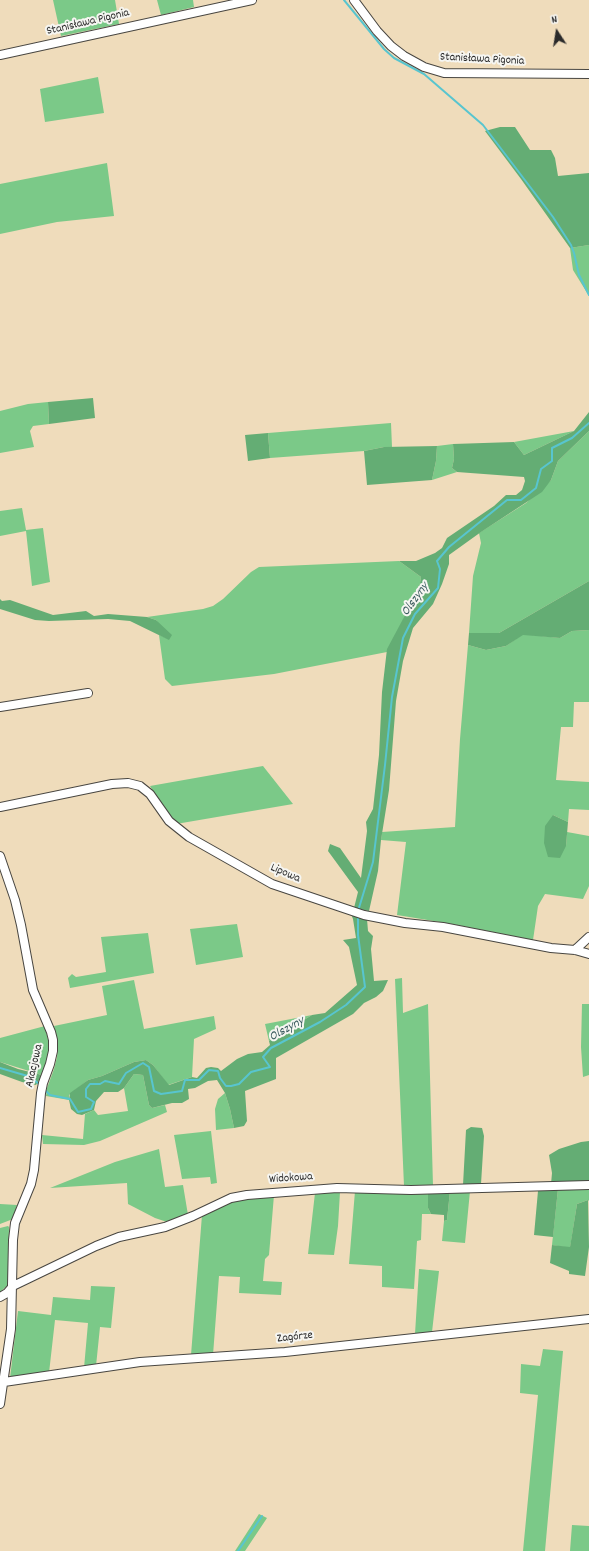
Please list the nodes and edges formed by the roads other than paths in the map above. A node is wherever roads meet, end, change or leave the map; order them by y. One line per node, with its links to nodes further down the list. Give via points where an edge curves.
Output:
1 (252, 0): 3 (street, Stanisława Pigonia)
2 (354, 0): 4 (street, Stanisława Pigonia, via 391,46 424,67 444,73)
3 (0, 55)
4 (589, 74)
5 (88, 693): 6 (street)
6 (0, 706)
7 (0, 807): 10 (street, Lipowa, via 128,783 140,786 150,794 169,822 189,837 272,884 364,915)
8 (0, 856): 13 (street, Akacjowa, via 21,925 32,990 53,1040 53,1051 41,1093 34,1170 15,1223)
9 (589, 937): 10 (street)
10 (575, 950): 11 (street, Lipowa)
11 (589, 954)
12 (589, 1185): 13 (street, Widokowa, via 411,1190 337,1188 247,1194 231,1198 165,1227 119,1237 96,1246)
13 (13, 1286): 14 (street, Widokowa); 16 (street, Akacjowa, via 12,1328)
14 (0, 1297)
15 (589, 1319): 16 (street, Zagórze, via 285,1352 140,1362)
16 (4, 1382): 17 (street, Akacjowa)
17 (0, 1404)

